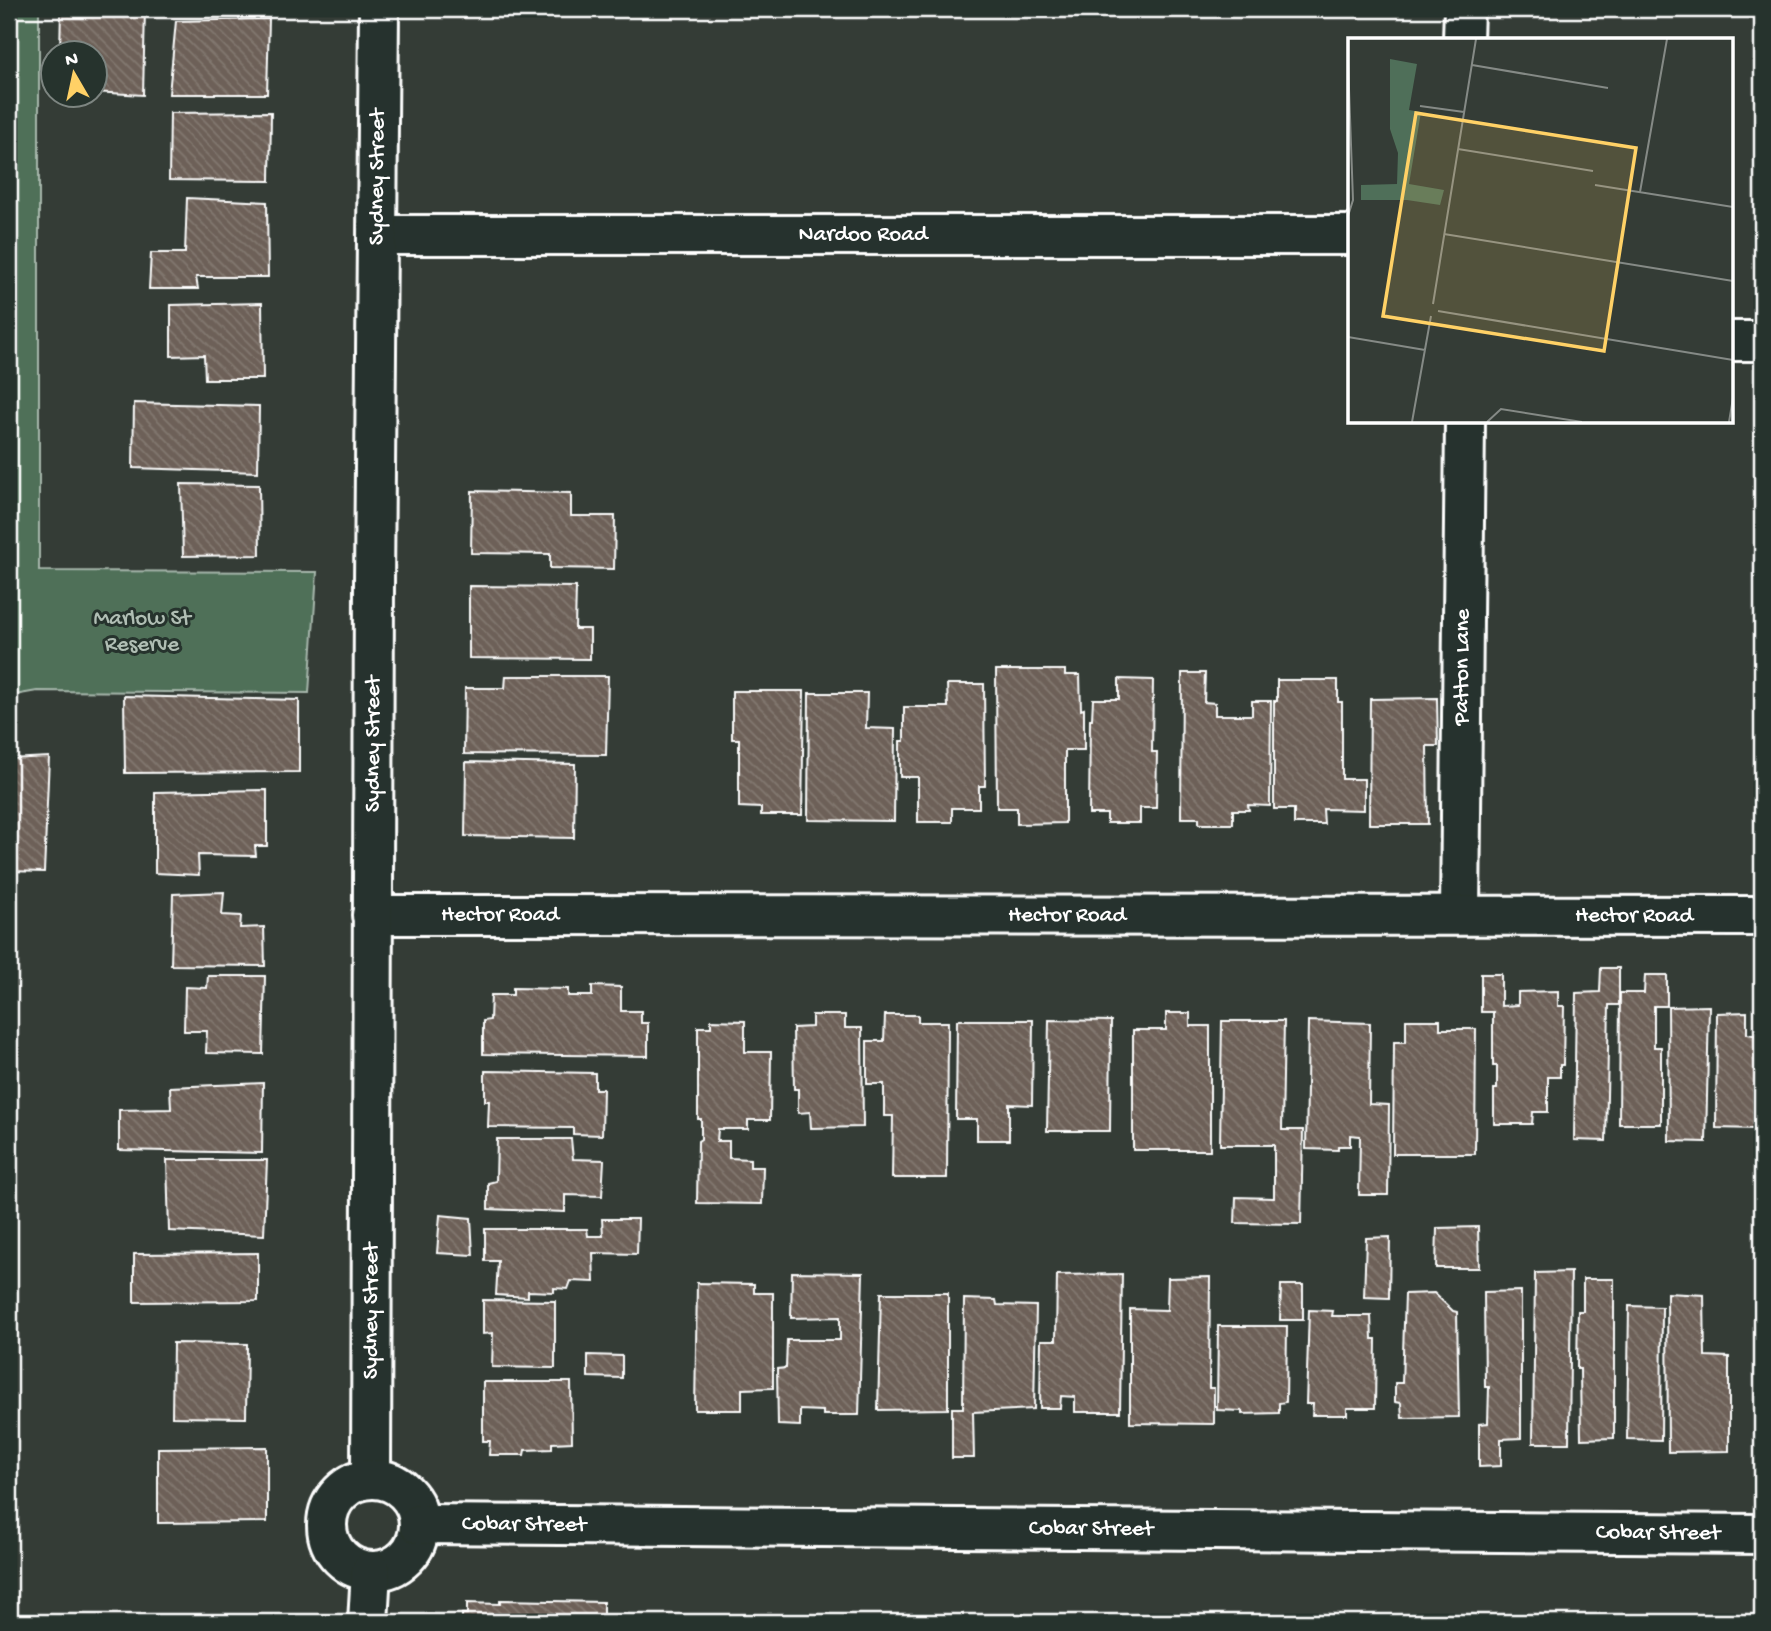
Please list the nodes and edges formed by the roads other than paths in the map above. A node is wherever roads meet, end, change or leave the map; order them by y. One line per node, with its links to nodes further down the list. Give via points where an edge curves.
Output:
1 (379, 9): 4 (street, Sydney Street)
2 (1464, 9): 3 (street)
3 (1463, 38)
4 (378, 234): 5 (street, Nardoo Road); 9 (street, Sydney Street)
5 (1348, 235)
6 (1732, 341): 7 (street)
7 (1762, 341)
8 (1465, 424): 10 (street, Patton Lane)
9 (372, 915): 10 (street, Hector Road); 12 (street, Sydney Street)
10 (1460, 915): 11 (street, Hector Road)
11 (1762, 916)
12 (370, 1479): 13 (street, via 386,1480 404,1492 416,1509); 15 (street, via 342,1490 327,1517 333,1547 356,1567)
13 (419, 1524): 14 (street, Cobar Street); 15 (street, via 417,1539 400,1563)
14 (1762, 1534)
15 (371, 1570): 16 (street)
16 (368, 1622)

